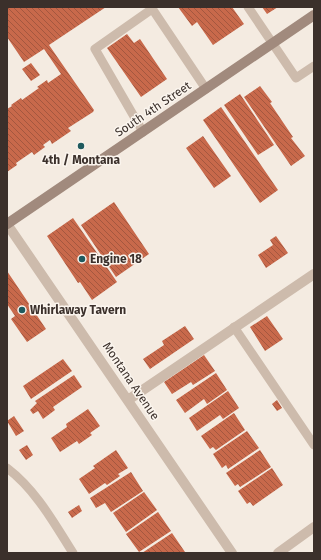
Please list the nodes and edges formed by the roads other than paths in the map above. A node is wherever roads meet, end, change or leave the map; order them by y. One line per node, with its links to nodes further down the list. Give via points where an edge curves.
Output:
1 (248, 7): 4 (lane)
2 (152, 8): 6 (lane); 7 (lane, via 95,49)
3 (314, 15): 4 (main road, South 4th Street)
4 (273, 44): 5 (lane, via 296,78); 6 (main road, South 4th Street)
5 (314, 66)
6 (206, 89): 7 (main road, South 4th Street)
7 (143, 132): 8 (main road, South 4th Street)
8 (7, 224): 11 (street, Montana Avenue)
9 (314, 274): 10 (street)
10 (234, 327): 11 (street); 12 (lane)
11 (128, 400): 16 (street, Montana Avenue)
12 (314, 445)
13 (7, 468): 15 (lane, via 37,498)
14 (314, 527): 17 (street)
15 (74, 553)
16 (232, 553)
17 (278, 553)

